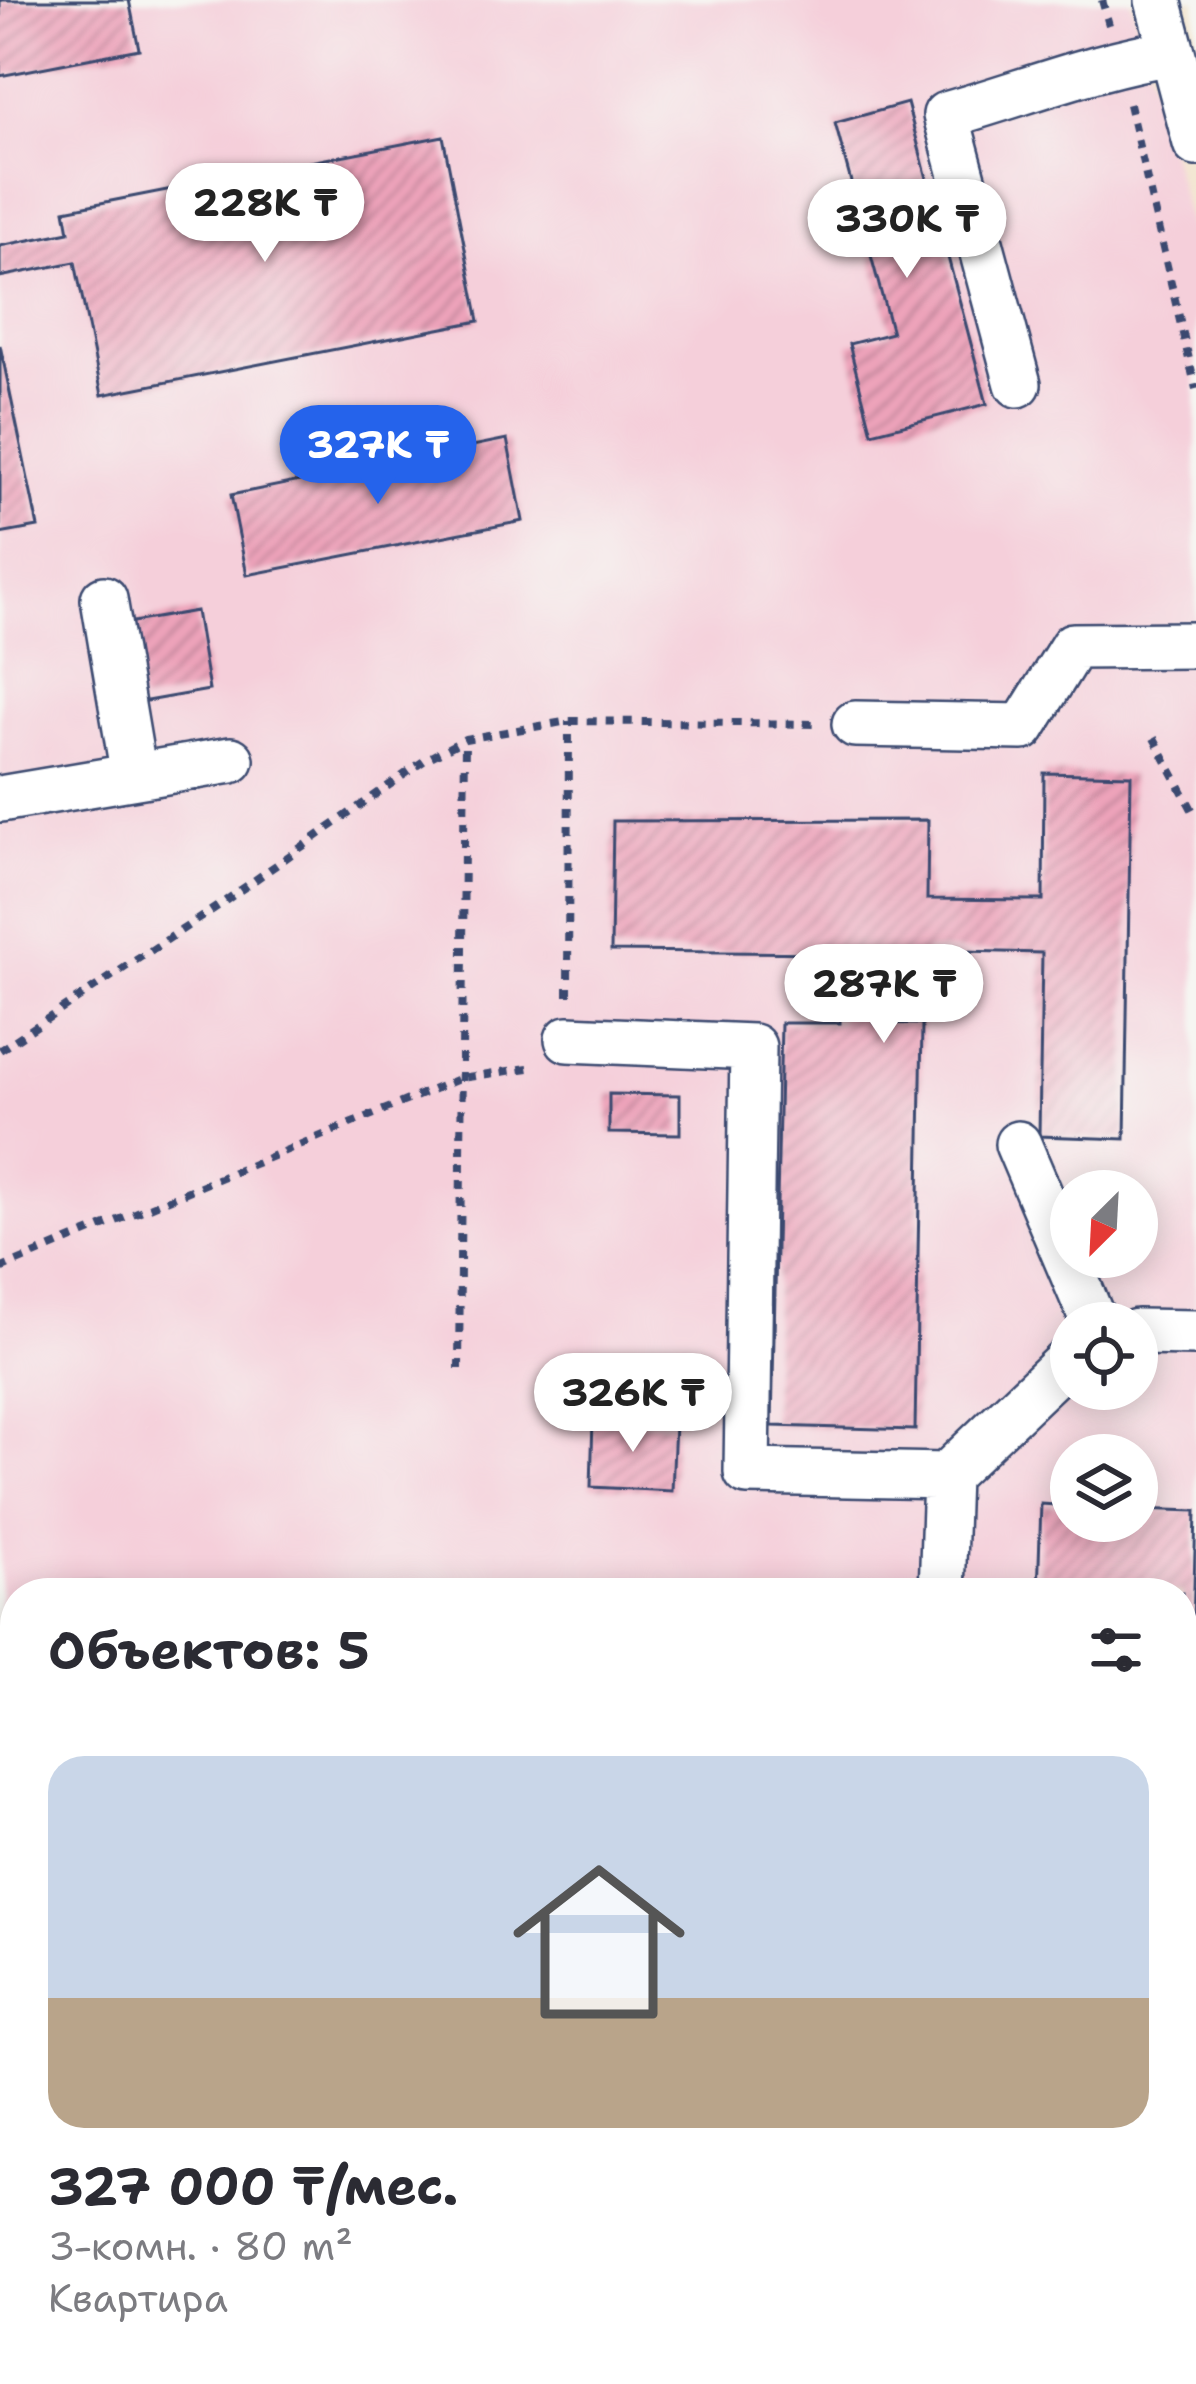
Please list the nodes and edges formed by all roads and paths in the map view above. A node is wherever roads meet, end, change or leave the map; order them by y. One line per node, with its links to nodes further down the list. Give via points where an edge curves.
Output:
1 (1102, 0): 4 (path)
2 (1158, 0): 3 (street)
3 (1172, 52): 4 (street); 5 (street)
4 (1119, 61): 6 (street, via 946,115); 7 (path)
5 (1196, 143)
6 (1018, 384)
7 (1196, 389)
8 (104, 599): 15 (street)
9 (1196, 645): 11 (street, via 1072,646 1023,727)
10 (569, 722): 11 (path); 13 (path); 18 (path)
11 (855, 724)
12 (1154, 738): 17 (path)
13 (465, 739): 19 (path); 20 (path)
14 (231, 760): 15 (street)
15 (134, 776): 16 (street)
16 (0, 800)
17 (1196, 817)
18 (568, 1040): 20 (path, via 567,1063); 28 (street, via 753,1047 747,1472)
19 (0, 1050)
20 (460, 1078): 22 (path); 26 (path)
21 (1018, 1144): 23 (street)
22 (0, 1269)
23 (1085, 1302)
24 (1158, 1332): 25 (street)
25 (1196, 1333)
26 (459, 1369)
27 (1050, 1377): 28 (street)
28 (946, 1476): 29 (street)
29 (943, 1578)

